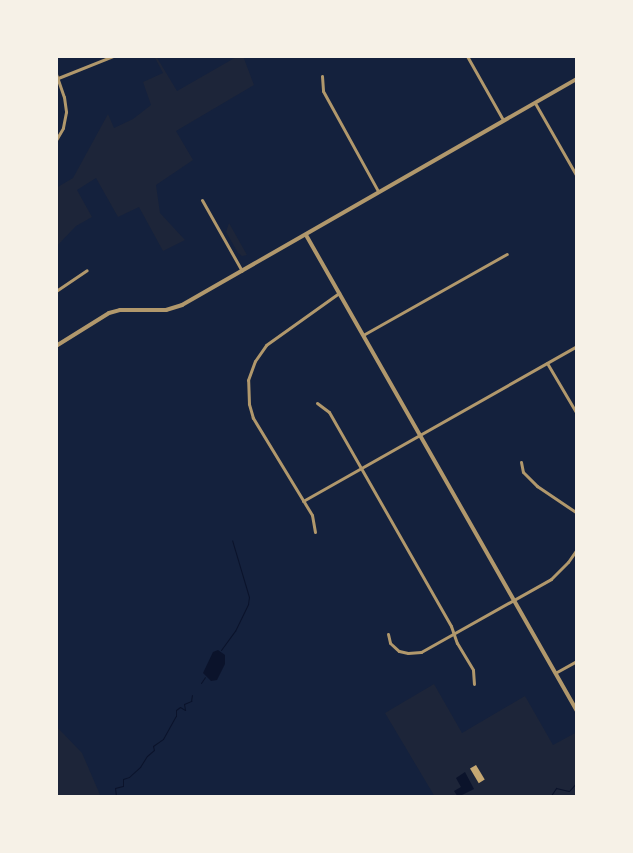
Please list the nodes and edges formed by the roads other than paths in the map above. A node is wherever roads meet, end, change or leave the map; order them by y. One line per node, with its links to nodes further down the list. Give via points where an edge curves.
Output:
1 (113, 56): 3 (street)
2 (467, 56): 7 (street)
3 (57, 76): 8 (street, via 66,112 63,128)
4 (322, 76): 10 (street, via 323,91)
5 (577, 79): 6 (street)
6 (535, 103): 7 (street); 9 (street)
7 (503, 120): 10 (street)
8 (56, 140)
9 (576, 176)
10 (378, 191): 12 (street)
11 (202, 200): 15 (street)
12 (306, 234): 15 (street); 17 (street)
13 (507, 254): 18 (street)
14 (87, 270): 16 (street)
15 (242, 272): 19 (street, via 179,307 109,313)
16 (56, 291)
17 (338, 294): 18 (street); 27 (street, via 266,345 248,380 253,418)
18 (363, 335): 24 (street)
19 (56, 346)
20 (577, 346): 21 (street)
21 (547, 363): 23 (street); 24 (street)
22 (317, 403): 26 (street, via 329,412)
23 (577, 414)
24 (420, 434): 26 (street); 31 (street)
25 (521, 462): 28 (street, via 523,472 536,486)
26 (361, 468): 27 (street); 33 (street)
27 (303, 500): 29 (street, via 312,515)
28 (577, 513)
29 (315, 532)
30 (577, 550): 31 (street, via 556,575)
31 (514, 600): 33 (street); 35 (street)
32 (388, 634): 33 (street, via 396,650 414,654)
33 (455, 634): 36 (street, via 473,670)
34 (577, 661): 35 (street)
35 (555, 673): 37 (street)
36 (474, 684)
37 (577, 711)

